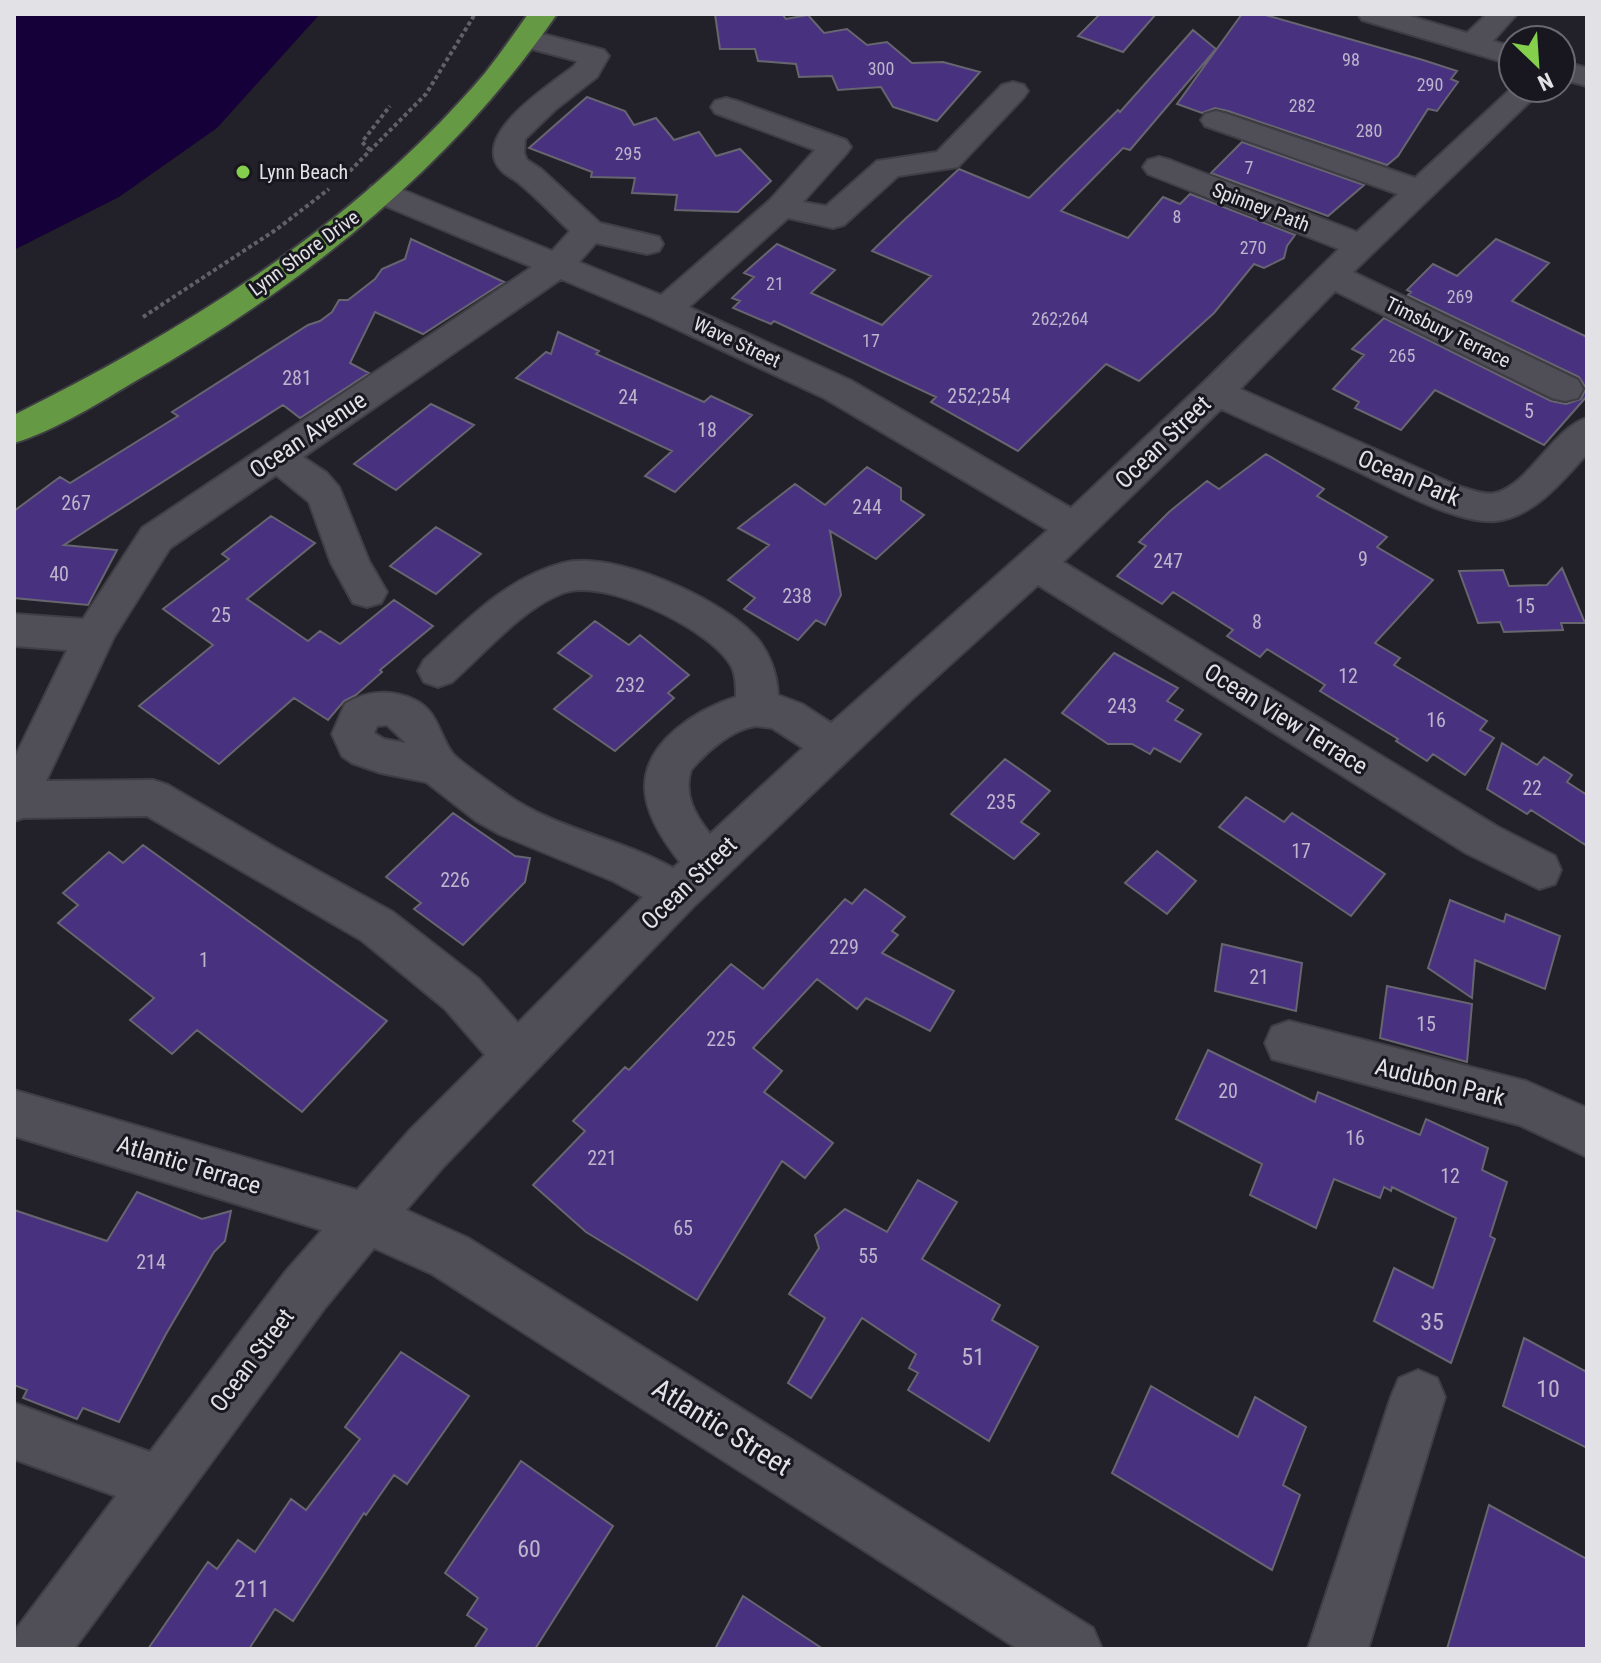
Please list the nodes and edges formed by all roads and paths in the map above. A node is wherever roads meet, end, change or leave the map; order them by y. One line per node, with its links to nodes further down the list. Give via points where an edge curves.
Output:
1 (475, 14): 12 (path, via 426,94)
2 (1372, 14): 5 (street)
3 (1503, 14): 5 (street)
4 (535, 26): 15 (highway, Lynn Shore Drive, via 454,125); 17 (street, via 594,56 587,71 510,137 508,153 513,165)
5 (1473, 44): 6 (street)
6 (1497, 51)
7 (1013, 91): 16 (street, via 947,160 888,168 833,218)
8 (1512, 104): 14 (street, Ocean Street)
9 (390, 106): 12 (path, via 362,142)
10 (726, 107): 16 (street, via 835,147)
11 (1216, 120): 14 (street)
12 (370, 150): 22 (path, via 339,182 277,229)
13 (1159, 167): 19 (street, Spinney Path)
14 (1420, 191): 19 (street, Ocean Street)
15 (382, 193): 20 (street, Wave Street); 25 (highway, Lynn Shore Drive, via 245,296 80,398)
16 (781, 207): 21 (street)
17 (589, 231): 18 (street); 20 (street, Ocean Avenue)
18 (647, 244)
19 (1346, 261): 23 (street, Timsbury Terrace); 24 (street, Ocean Street)
20 (556, 267): 21 (street, Wave Street); 27 (street, Ocean Avenue)
21 (665, 310): 28 (street, Wave Street, via 837,389)
22 (134, 323)
23 (1565, 389)
24 (1216, 392): 26 (street, Ocean Park, via 1474,505 1497,507 1517,500); 28 (street, Ocean Street)
25 (14, 430)
26 (1587, 431)
27 (276, 457): 30 (street, via 326,497 350,563); 32 (street, Ocean Avenue, via 156,538)
28 (1074, 527): 29 (street, Ocean Street)
29 (1036, 564): 35 (street, Ocean Street); 38 (street, Ocean View Terrace)
30 (367, 592)
31 (14, 630): 32 (street)
32 (94, 636): 37 (street, Ocean Avenue)
33 (438, 671): 34 (street, via 539,587 585,573 608,577 718,628 754,667)
34 (756, 709): 35 (street, via 781,714); 39 (street, via 712,725 669,767 667,792)
35 (832, 747): 39 (street, Ocean Street)
36 (435, 766): 39 (street, via 496,812 535,831 632,869)
37 (15, 802): 41 (street, via 153,798 377,926 462,994)
38 (1539, 870)
39 (693, 879): 41 (street, Ocean Street)
40 (1289, 1043): 43 (street, Audubon Park, via 1526,1104)
41 (516, 1056): 44 (street, Ocean Street)
42 (14, 1113): 44 (street, Atlantic Terrace)
43 (1587, 1133)
44 (365, 1218): 47 (street, Ocean Street); 49 (street, Atlantic Street, via 450,1256)
45 (1418, 1397): 50 (street)
46 (14, 1431): 47 (street)
47 (159, 1484): 48 (street, Ocean Street)
48 (38, 1649)
49 (1072, 1649)
50 (1338, 1649)

